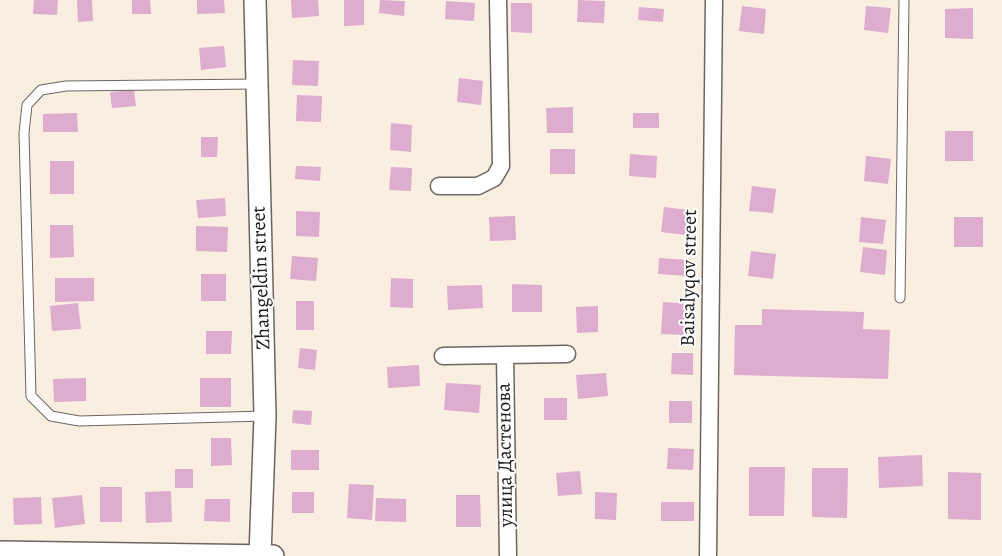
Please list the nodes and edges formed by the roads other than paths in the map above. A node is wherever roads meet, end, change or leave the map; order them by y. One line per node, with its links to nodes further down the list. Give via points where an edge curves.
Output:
1 (254, 0): 5 (street, Zhangeldin street)
2 (498, 0): 6 (street, via 501,166 494,178 478,186)
3 (714, 0): 16 (street, Baisalyqov street)
4 (904, 0): 7 (lane)
5 (256, 84): 11 (street, Zhangeldin street); 11 (lane, via 66,86 41,90 27,105 24,133 30,396 51,416 79,421)
6 (439, 186)
7 (900, 298)
8 (504, 354): 9 (street, улица Дастенова); 10 (street, улица Дастенова); 15 (street, улица Дастенова)
9 (567, 354)
10 (443, 356)
11 (265, 416): 13 (street, Zhangeldin street)
12 (0, 552): 13 (street)
13 (260, 556): 14 (street)
14 (274, 556)
15 (508, 556)
16 (708, 556)

